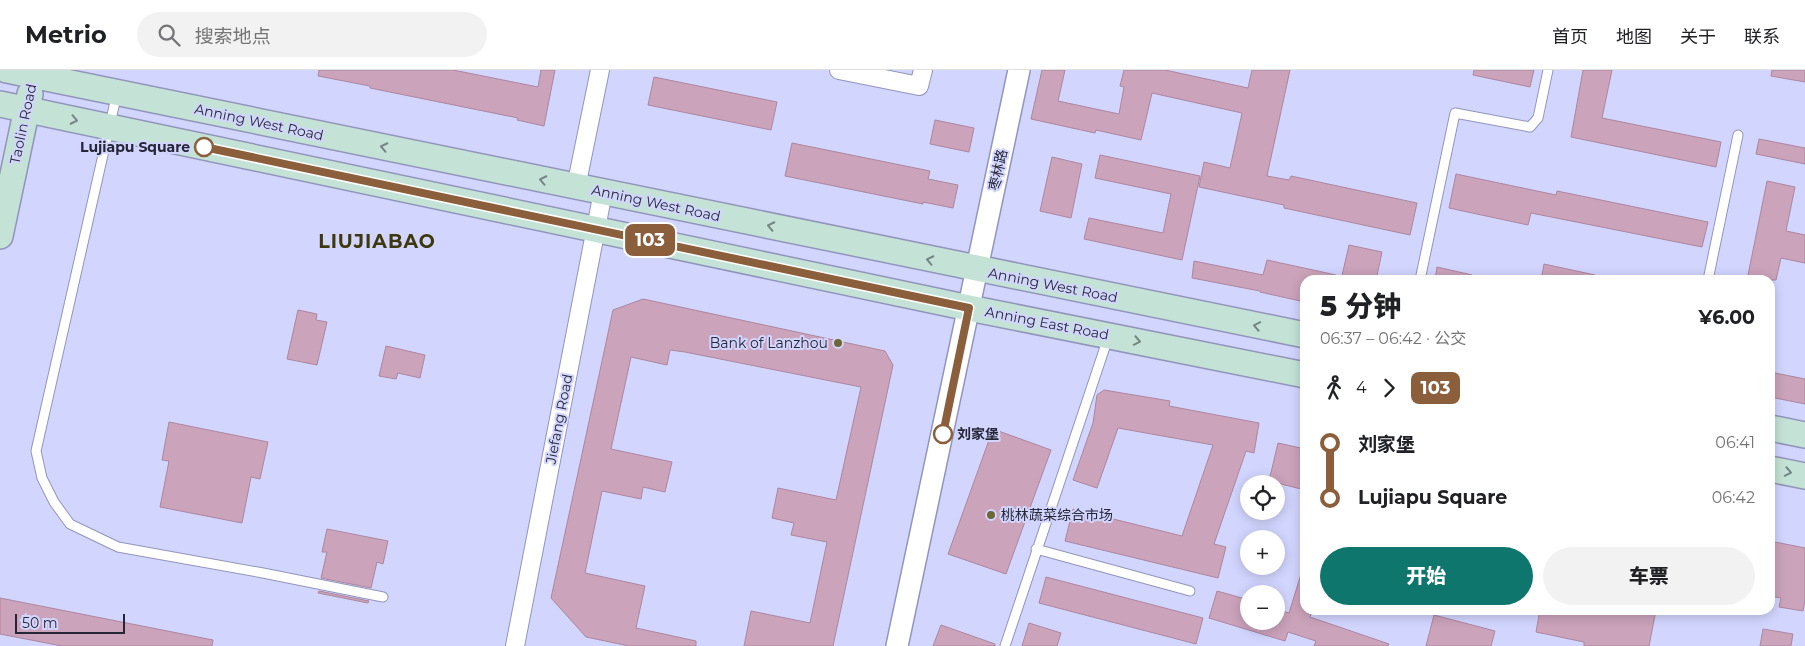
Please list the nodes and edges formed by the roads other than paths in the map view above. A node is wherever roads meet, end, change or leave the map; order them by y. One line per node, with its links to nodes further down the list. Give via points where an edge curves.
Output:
1 (7, 70): 7 (main road, Anning West Road)
2 (600, 70): 13 (street)
3 (839, 70): 4 (street, via 919,86)
4 (923, 70)
5 (1019, 70): 17 (street, 枣林路)
6 (1548, 70): 18 (lane, via 1538,118 1530,127 1455,113)
7 (34, 73): 8 (main road, Anning West Road); 10 (main road, Taolin Road)
8 (117, 93): 11 (lane); 13 (main road, Anning West Road, one-way to 8)
9 (0, 104): 10 (main road)
10 (26, 110): 11 (main road, Anning East Road, one-way to 11); 16 (main road, Taolin Road)
11 (110, 128): 15 (main road, Anning East Road); 30 (lane, via 36,451 42,478 54,502 70,524 118,547)
12 (1738, 135): 19 (lane)
13 (576, 186): 14 (main road, Anning West Road)
14 (603, 192): 15 (street, Jiefang Road); 17 (main road, Anning West Road, one-way to 14)
15 (596, 228): 20 (main road, Anning East Road); 31 (street, Jiefang Road)
16 (0, 236)
17 (978, 270): 20 (street, 枣林路); 21 (main road, Anning West Road, one-way to 17)
18 (1421, 275)
19 (1709, 275)
20 (969, 308): 22 (main road, Anning East Road); 32 (street, 枣林路)
21 (1300, 334)
22 (1108, 336): 23 (main road, Anning East Road, one-way to 23); 28 (lane)
23 (1300, 374)
24 (1775, 429): 25 (main road)
25 (1805, 435)
26 (1775, 469): 27 (main road, one-way to 27)
27 (1805, 476)
28 (1036, 549): 29 (lane); 33 (lane)
29 (1190, 591)
30 (383, 597)
31 (516, 646)
32 (897, 646)
33 (1005, 646)

